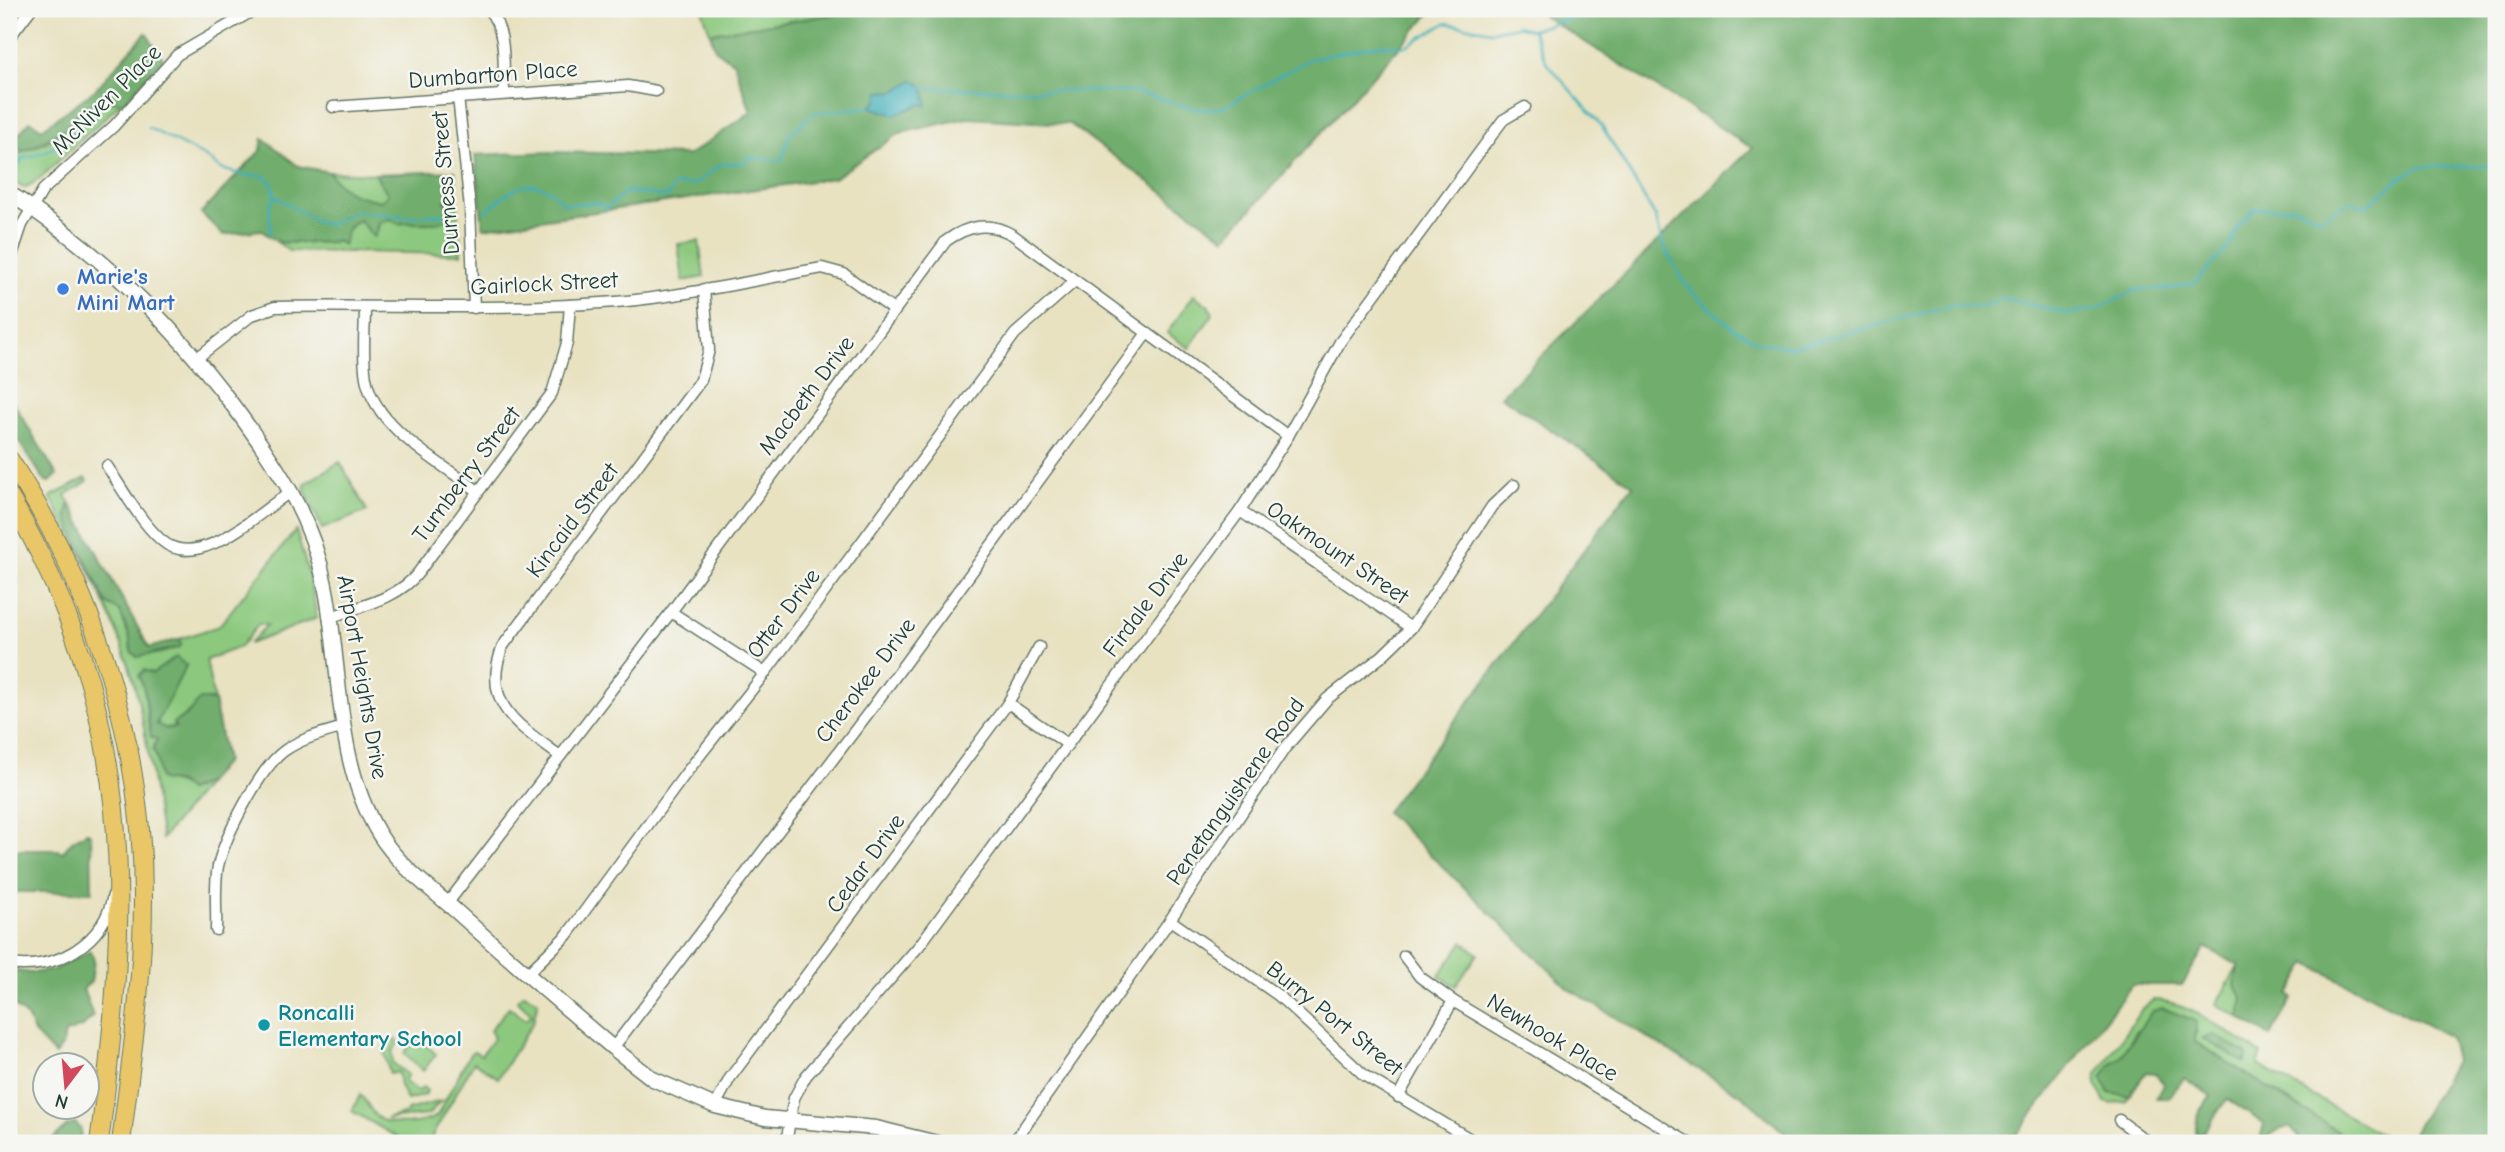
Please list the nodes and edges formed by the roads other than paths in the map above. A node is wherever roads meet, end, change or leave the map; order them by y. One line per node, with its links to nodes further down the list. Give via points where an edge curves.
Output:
1 (30, 9): 4 (street)
2 (256, 9): 11 (street, McNiven Place, via 177,55 114,126 43,190)
3 (488, 9): 6 (street, via 502,37)
4 (9, 38)
5 (656, 91): 6 (street, Dumbarton Place, via 628,86)
6 (504, 94): 7 (street, Dumbarton Place)
7 (458, 97): 8 (street, Dumbarton Place); 17 (street, Durness Street, via 470,208)
8 (333, 107)
9 (1525, 107): 21 (street, Firdale Drive, via 1503,120 1340,342)
10 (9, 193): 11 (street, Airport Heights Drive)
11 (31, 207): 12 (street, McNiven Place); 20 (street, Airport Heights Drive, via 114,272)
12 (9, 264)
13 (1075, 281): 18 (street, Macbeth Drive, via 1000,228 972,227 946,241); 19 (street, Macbeth Drive); 33 (street, Otter Drive, via 1015,334)
14 (704, 289): 15 (street, Gairlock Street); 18 (street, Gairlock Street, via 821,268 844,274); 37 (street, Kincaid Street, via 709,350 701,380 503,646 498,661 497,696 504,708)
15 (570, 305): 17 (street, Gairlock Street); 26 (street, Turnberry Street, via 570,330 557,385)
16 (365, 307): 17 (street, Gairlock Street); 20 (street, Gairlock Street, via 275,306 262,310); 26 (street, via 366,377 376,403 395,428)
17 (474, 308)
18 (895, 311): 29 (street, Macbeth Drive)
19 (1147, 333): 21 (street, Macbeth Drive); 46 (street, Cherokee Drive, via 872,708)
20 (197, 358): 25 (street, Airport Heights Drive)
21 (1288, 436): 28 (street, Firdale Drive)
22 (9, 459): 53 (main road, via 78,584 116,698 135,786 142,854 142,935)
23 (107, 466): 25 (street, via 161,540 184,551 217,542)
24 (1514, 485): 31 (street, Penetanguishene Road, via 1492,506)
25 (292, 491): 30 (street, Airport Heights Drive, via 313,538)
26 (478, 491): 30 (street, Turnberry Street, via 407,585)
27 (9, 496): 38 (main road, via 57,587 86,666 107,753)
28 (1240, 511): 31 (street, Oakmount Street); 36 (street, Firdale Drive)
29 (671, 612): 33 (street); 37 (street, Macbeth Drive)
30 (331, 617): 35 (street, Airport Heights Drive)
31 (1411, 628): 40 (street, Penetanguishene Road, via 1327,699 1298,731)
32 (1039, 647): 34 (street, Cedar Drive)
33 (765, 673): 44 (street, Otter Drive, via 566,935)
34 (1008, 703): 36 (street); 48 (street, Cedar Drive, via 726,1084)
35 (344, 726): 39 (street, Airport Heights Drive, via 360,795 379,834 412,874); 41 (street, via 289,747 262,776 221,857)
36 (1067, 744): 49 (street, Firdale Drive, via 919,946 806,1076 794,1098)
37 (560, 756): 39 (street, Macbeth Drive)
38 (119, 857): 43 (street, via 105,920 86,943 47,963); 52 (main road, via 118,973)
39 (447, 904): 44 (street, Airport Heights Drive)
40 (1170, 920): 47 (street, Burry Port Street, via 1279,996 1357,1070); 56 (street, Penetanguishene Road)
41 (216, 930)
42 (1404, 956): 45 (street, Newhook Place, via 1420,977)
43 (9, 964)
44 (527, 974): 46 (street, Airport Heights Drive)
45 (1453, 1001): 47 (street); 57 (street, Newhook Place)
46 (613, 1048): 48 (street, Airport Heights Drive, via 653,1079)
47 (1398, 1097): 51 (street, Burry Port Street)
48 (715, 1106): 49 (street, Airport Heights Drive)
49 (790, 1121): 54 (street, Firdale Drive); 55 (street, Airport Heights Drive, via 876,1128)
50 (2119, 1121): 58 (street)
51 (1472, 1142)
52 (99, 1143)
53 (121, 1143)
54 (786, 1143)
55 (937, 1143)
56 (1013, 1143)
57 (1689, 1143)
58 (2149, 1143)

